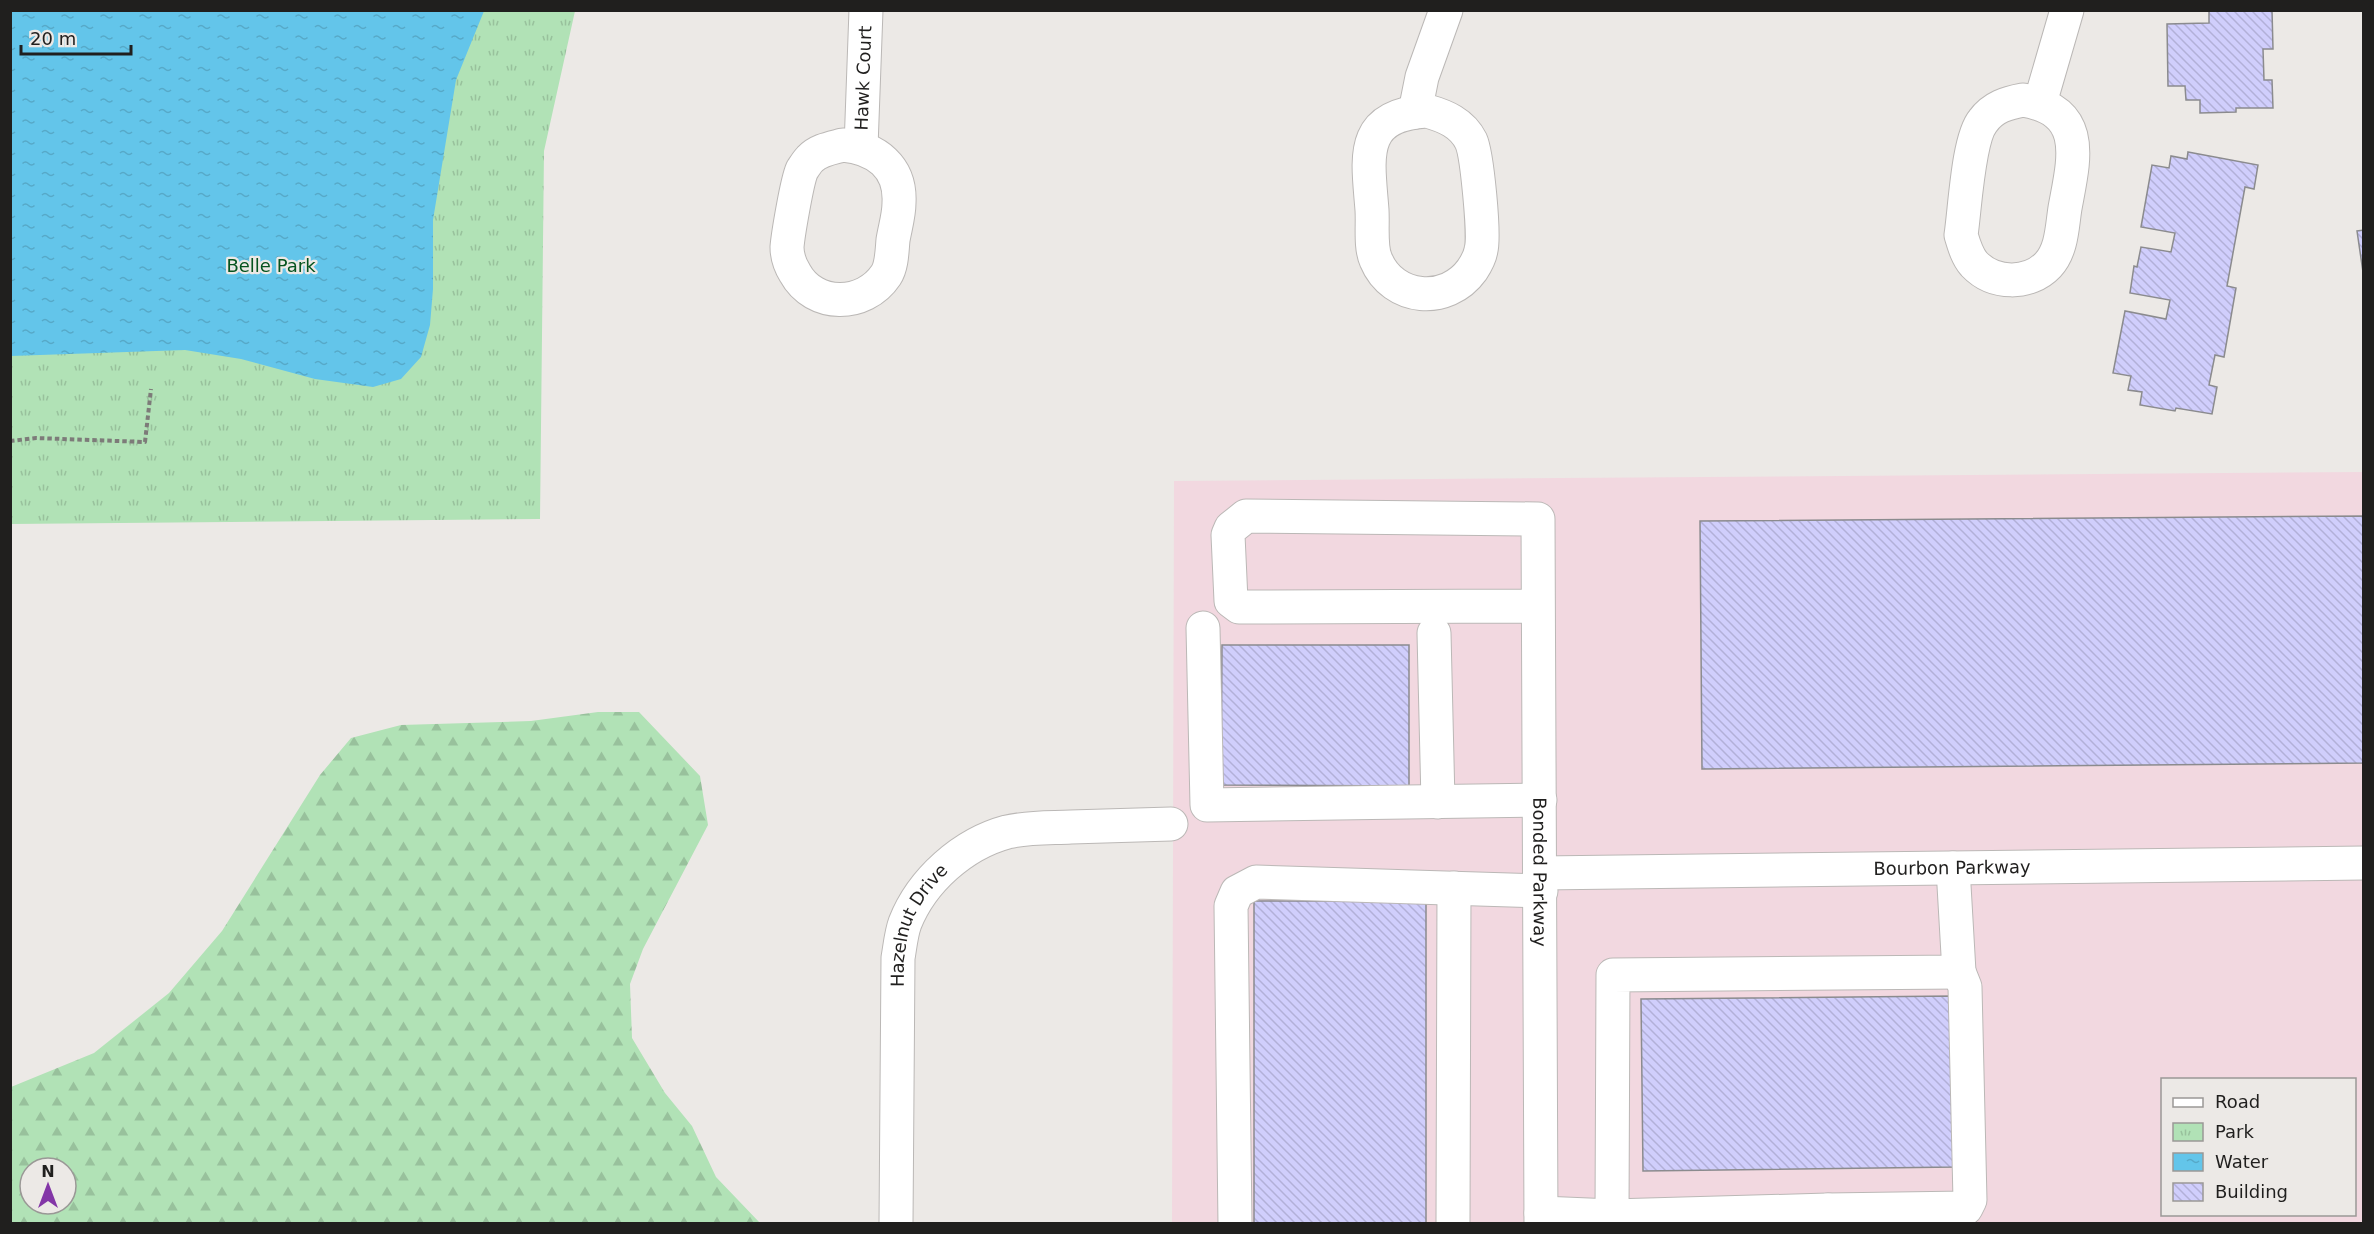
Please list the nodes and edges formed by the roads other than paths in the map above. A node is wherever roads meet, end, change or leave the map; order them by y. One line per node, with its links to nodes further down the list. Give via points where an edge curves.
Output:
1 (866, 10): 6 (street, Hawk Court)
2 (1446, 10): 5 (street, via 1422,77)
3 (2067, 10): 4 (street)
4 (2040, 103): 4 (street, via 2007,103 1981,122 1974,137 1961,235 1974,264 2002,280 2035,275 2049,265 2058,251 2074,156 2073,139 2066,123)
5 (1415, 112): 5 (street, via 1392,119 1378,131 1369,148 1375,259 1398,286 1415,294 1433,294 1451,290 1466,279 1482,248 1476,157 1459,126 1444,116)
6 (861, 147): 6 (street, Hawk Court, via 843,145 826,149 811,157 802,171 787,248 790,265 798,279 826,299 861,296 888,273 900,203 898,184 890,168)
7 (1538, 606): 7 (street, Bonded Parkway, via 1538,519 1246,516 1228,535 1231,601 1239,607); 10 (street, Bonded Parkway)
8 (1203, 628): 11 (street, via 1207,805)
9 (1434, 633): 11 (street)
10 (1540, 800): 11 (street); 15 (street, Bonded Parkway)
11 (1438, 802)
12 (1171, 824): 21 (street, Hazelnut Drive, via 1034,829 993,837 957,856 918,897 905,924 898,958)
13 (2364, 863): 14 (street, Bourbon Parkway)
14 (1953, 868): 15 (street, Bourbon Parkway); 17 (street)
15 (1541, 882): 16 (street, Bourbon Parkway); 19 (street, Bonded Parkway)
16 (1454, 888): 22 (street, Bourbon Parkway, via 1256,882 1237,892 1232,906); 23 (street)
17 (1959, 972): 18 (street, via 1965,987 1970,1200 1966,1208); 20 (street, via 1613,975)
18 (1828, 1217): 20 (street)
19 (1541, 1218): 20 (street)
20 (1614, 1220)
21 (896, 1224)
22 (1235, 1224)
23 (1453, 1224)

